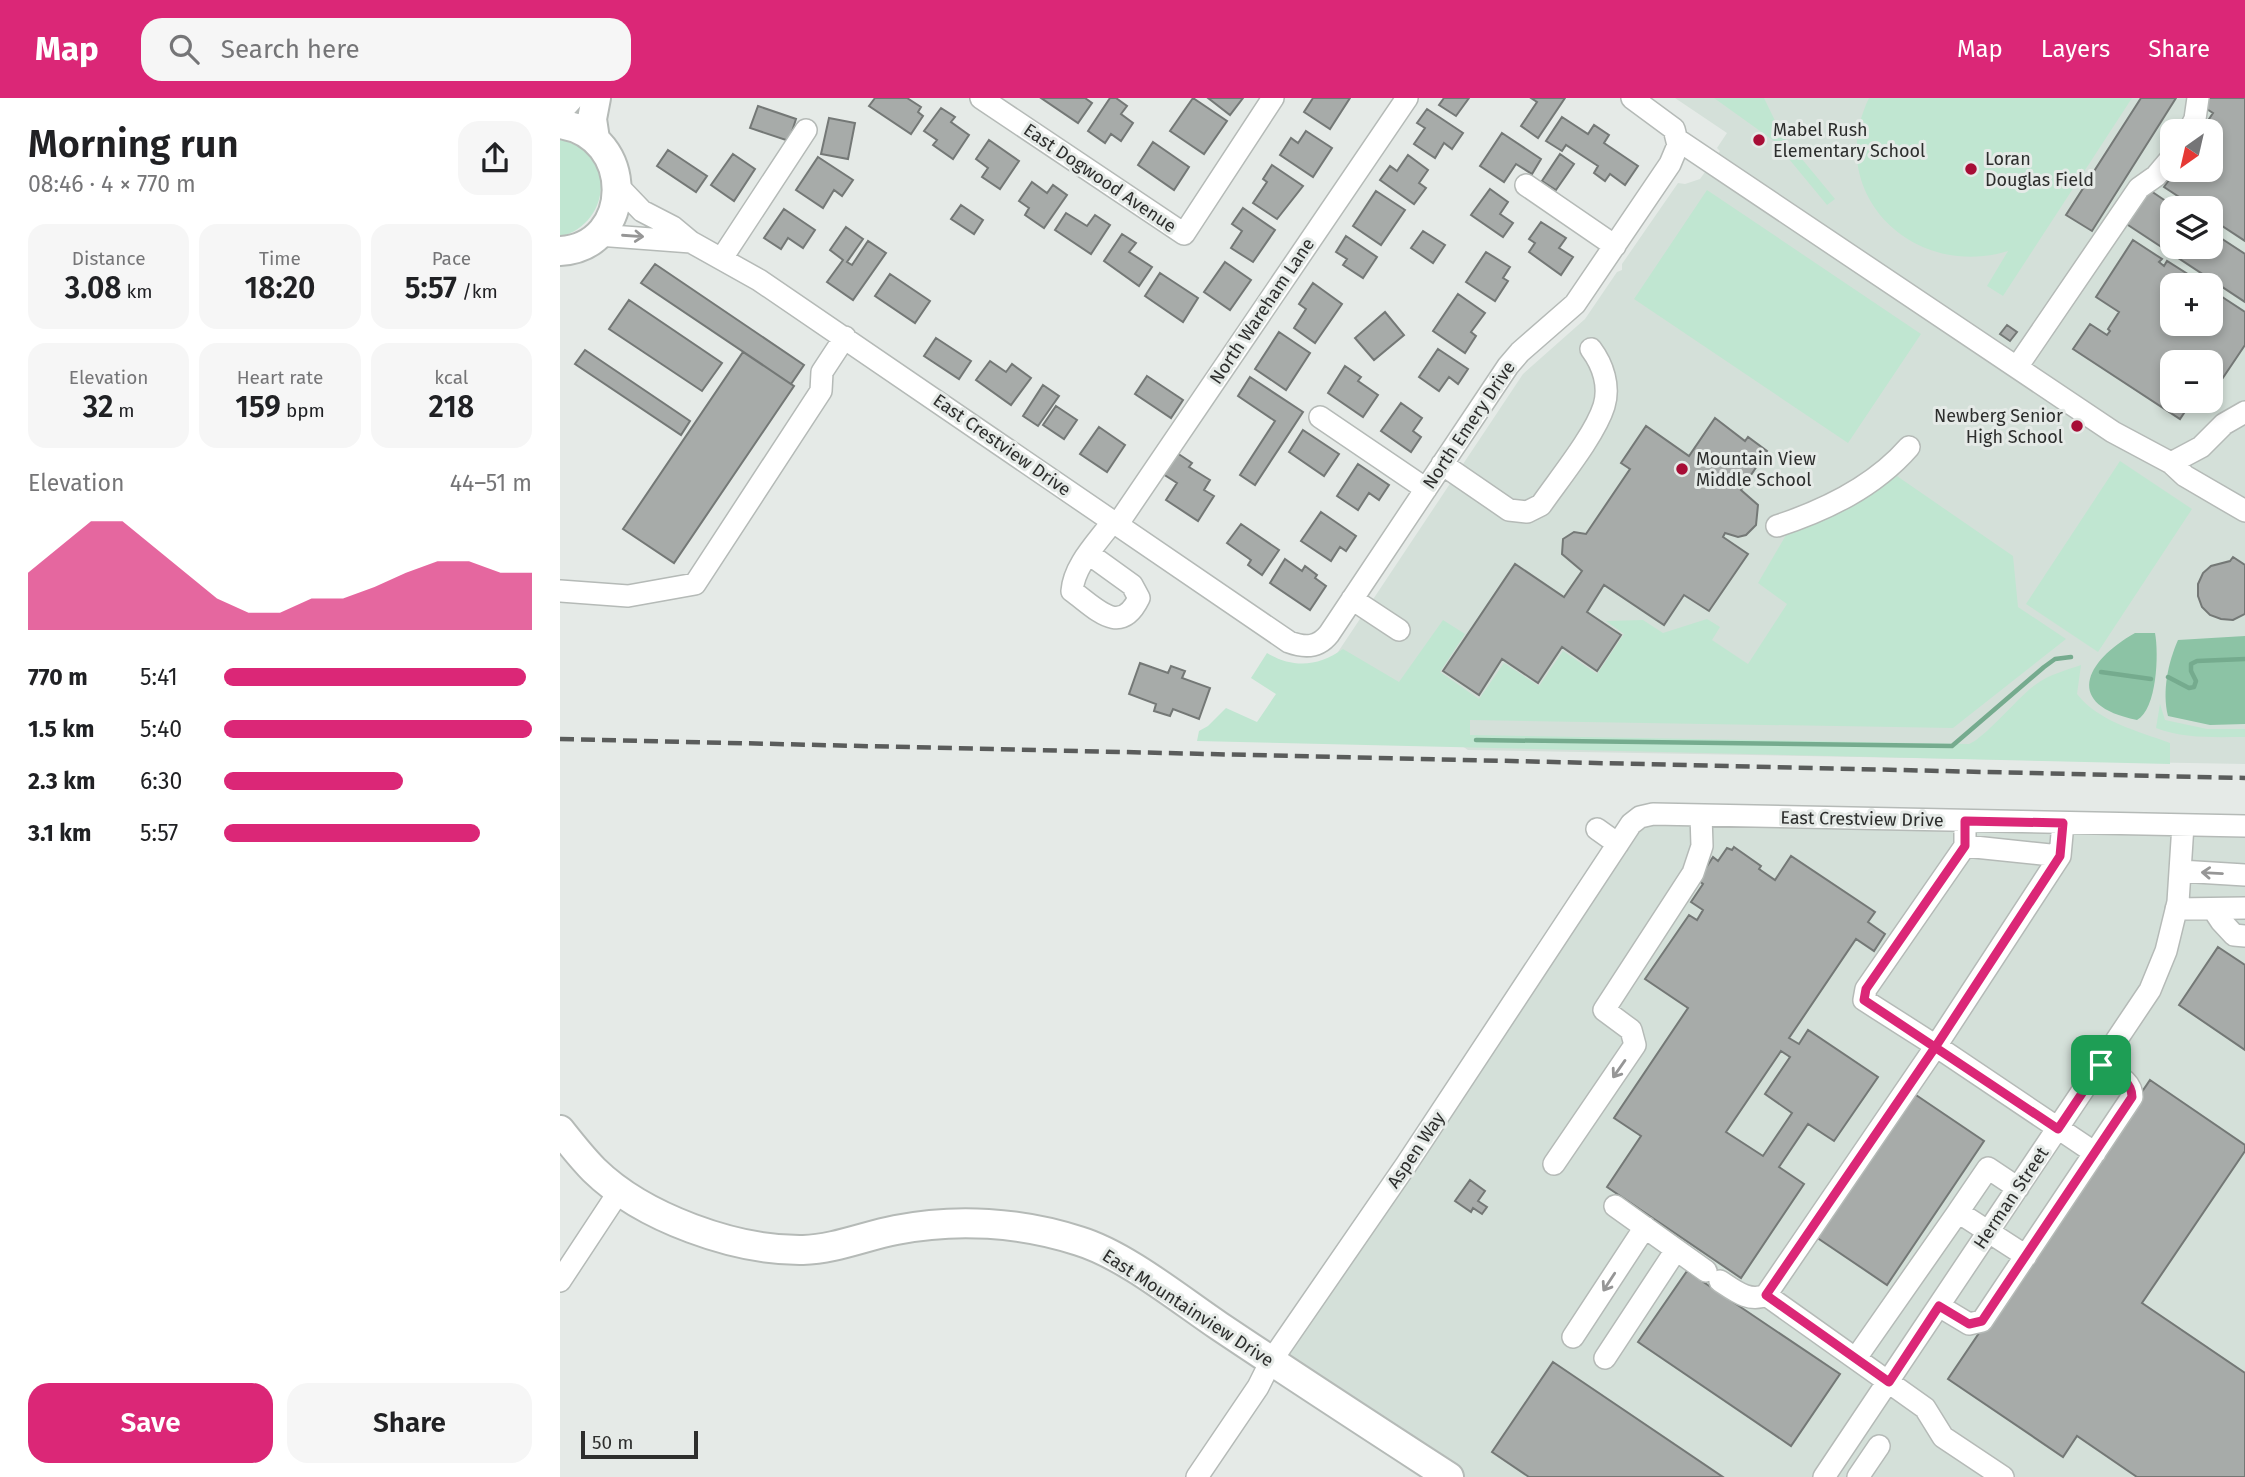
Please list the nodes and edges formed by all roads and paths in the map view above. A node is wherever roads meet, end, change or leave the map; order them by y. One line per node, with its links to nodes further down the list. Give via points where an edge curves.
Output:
1 (569, 98): 8 (main road)
2 (596, 98): 12 (main road)
3 (981, 98): 4 (street, East Dogwood Avenue, via 1184,234)
4 (1273, 98)
5 (1406, 98): 32 (street, North Wareham Lane)
6 (1633, 98): 13 (street, via 1671,125)
7 (2198, 98): 9 (street)
8 (560, 108)
9 (2195, 119)
10 (560, 124): 12 (main road)
11 (806, 130): 21 (street)
12 (595, 139): 16 (main road, via 612,161)
13 (1678, 140): 19 (street, North Emery Drive, via 1671,164); 24 (street)
14 (2160, 171): 24 (street, via 2139,188)
15 (1526, 185): 19 (street)
16 (618, 186): 17 (main road, via 613,213); 18 (street, East Crestview Drive, via 642,211)
17 (598, 235): 18 (street, East Crestview Drive, one-way to 18); 20 (main road)
18 (691, 242): 21 (street, East Crestview Drive)
19 (1615, 246): 29 (street, North Emery Drive, via 1574,304 1514,358)
20 (562, 254)
21 (722, 258): 22 (street, East Crestview Drive)
22 (845, 337): 32 (street, East Crestview Drive); 35 (street, via 822,372 821,391 695,584 628,596)
23 (1591, 349): 29 (street, via 1604,372 1604,406 1541,505 1527,512 1509,510)
24 (2017, 367): 28 (street, via 2113,432)
25 (2245, 412): 28 (street, via 2224,424 2201,447)
26 (1320, 418): 30 (street)
27 (1909, 447): 33 (street, via 1889,471 1852,494)
28 (2171, 463): 31 (street)
29 (1442, 464): 30 (street, North Emery Drive)
30 (1426, 489): 36 (street, North Emery Drive)
31 (2245, 511)
32 (1115, 523): 34 (street, North Wareham Lane); 38 (street, East Crestview Drive, via 1289,642)
33 (1777, 526)
34 (1089, 554)
35 (560, 591)
36 (1352, 599): 37 (street); 38 (street, North Emery Drive, via 1326,638)
37 (1399, 630)
38 (1312, 646)
39 (1701, 815): 40 (street, East Crestview Drive); 45 (street, East Crestview Drive, via 1640,817); 59 (street, one-way to 59, via 1702,846 1693,873 1604,1010 1631,1030 1636,1045)
40 (1965, 821): 41 (street, East Crestview Drive); 46 (street)
41 (2063, 823): 42 (street, East Crestview Drive); 47 (street)
42 (2183, 825): 43 (street, East Crestview Drive); 48 (street, Herman Street)
43 (2245, 827)
44 (1597, 829): 45 (street)
45 (1618, 844): 75 (street, Aspen Way)
46 (1965, 846): 47 (street); 54 (street, via 1866,989 1864,1000)
47 (2060, 856): 54 (street)
48 (2180, 871): 49 (street, one-way to 48); 51 (street, Herman Street)
49 (2245, 875)
50 (2245, 908): 52 (street)
51 (2176, 909): 52 (street); 55 (street, Herman Street, via 2150,990)
52 (2213, 909): 53 (street, via 2234,935)
53 (2245, 936)
54 (1936, 1046): 56 (street); 70 (street)
55 (2101, 1065): 56 (street, Herman Street); 58 (street, via 2126,1081 2133,1093)
56 (2058, 1129): 58 (street); 60 (street, Herman Street)
57 (560, 1130): 61 (main road, East Mountainview Drive, via 596,1172)
58 (2095, 1153): 67 (street)
59 (1554, 1164)
60 (2018, 1188): 63 (street, via 1988,1168); 65 (street, Herman Street)
61 (620, 1190): 69 (street); 75 (main road, East Mountainview Drive, via 682,1225 772,1249 805,1250 929,1225 995,1224 1082,1241)
62 (1615, 1206): 64 (street)
63 (1958, 1212): 65 (street); 68 (street)
64 (1645, 1227): 66 (street); 72 (street, one-way to 72)
65 (1989, 1232): 67 (street); 71 (street, Herman Street)
66 (1676, 1250): 70 (street, via 1741,1294 1758,1299); 73 (street)
67 (2026, 1255): 71 (street, via 1978,1324 1969,1324)
68 (1918, 1270): 71 (street); 74 (street)
69 (560, 1281)
70 (1766, 1295): 74 (street)
71 (1944, 1299): 76 (street, Herman Street)
72 (1573, 1337)
73 (1605, 1358)
74 (1856, 1358): 76 (street)
75 (1271, 1361): 78 (street, Aspen Way); 79 (main road, East Mountainview Drive)
76 (1889, 1382): 80 (street, Herman Street); 82 (street, via 1925,1408 1943,1437)
77 (1879, 1446): 81 (street)
78 (1198, 1477)
79 (1449, 1477)
80 (1824, 1477)
81 (1858, 1477)
82 (2003, 1477)

